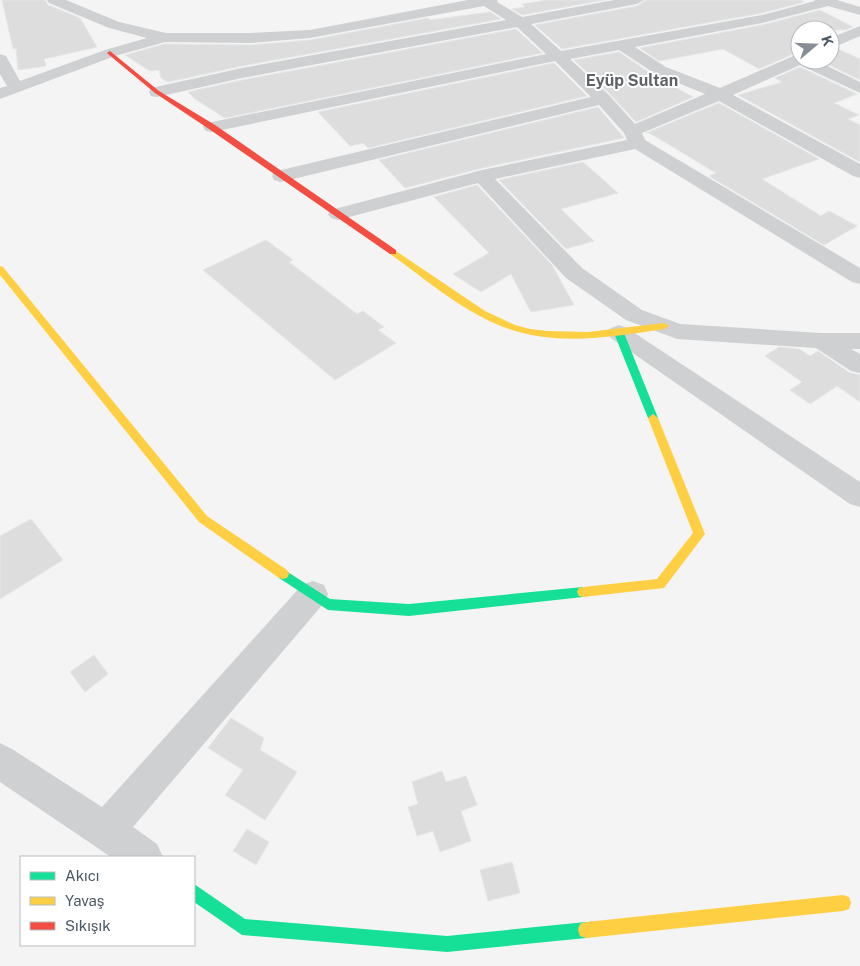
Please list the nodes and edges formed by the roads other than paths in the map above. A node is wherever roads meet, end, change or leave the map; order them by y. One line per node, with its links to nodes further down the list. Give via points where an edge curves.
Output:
1 (54, 0): 8 (street, via 114,25)
2 (637, 0): 6 (street)
3 (489, 1): 6 (street); 8 (street, via 310,34)
4 (825, 1): 5 (street); 10 (street, via 762,19)
5 (860, 11)
6 (520, 22): 12 (street); 18 (street, via 242,73)
7 (860, 30): 9 (street)
8 (166, 38): 11 (street)
9 (840, 39)
10 (622, 45): 12 (street); 20 (street, via 660,70)
11 (110, 53): 16 (street); 18 (street)
12 (558, 56): 21 (street); 22 (street)
13 (0, 59): 16 (street)
14 (790, 64): 20 (street)
15 (823, 70): 17 (street)
16 (16, 88): 19 (street)
17 (860, 88)
18 (157, 92): 22 (street)
19 (0, 94)
20 (719, 94): 23 (street); 24 (street)
21 (603, 99): 23 (street); 25 (street)
22 (212, 128): 25 (street)
23 (635, 137): 26 (street); 29 (street)
24 (860, 172)
25 (281, 176): 27 (street)
26 (482, 176): 27 (street); 30 (street, via 574,273 634,315)
27 (338, 214): 31 (street, via 476,309 516,329)
28 (0, 269): 36 (street, via 203,519)
29 (860, 277)
30 (664, 326): 31 (street); 32 (street, via 677,331)
31 (619, 334): 35 (street); 36 (street, via 699,534 660,584 409,610 328,604)
32 (821, 341): 33 (street); 34 (street)
33 (860, 341)
34 (860, 365)
35 (860, 496)
36 (313, 594): 38 (street)
37 (0, 761): 38 (street)
38 (106, 830): 39 (street)
39 (143, 856)
40 (195, 893): 41 (street, via 242,927 447,944)
41 (844, 904)

